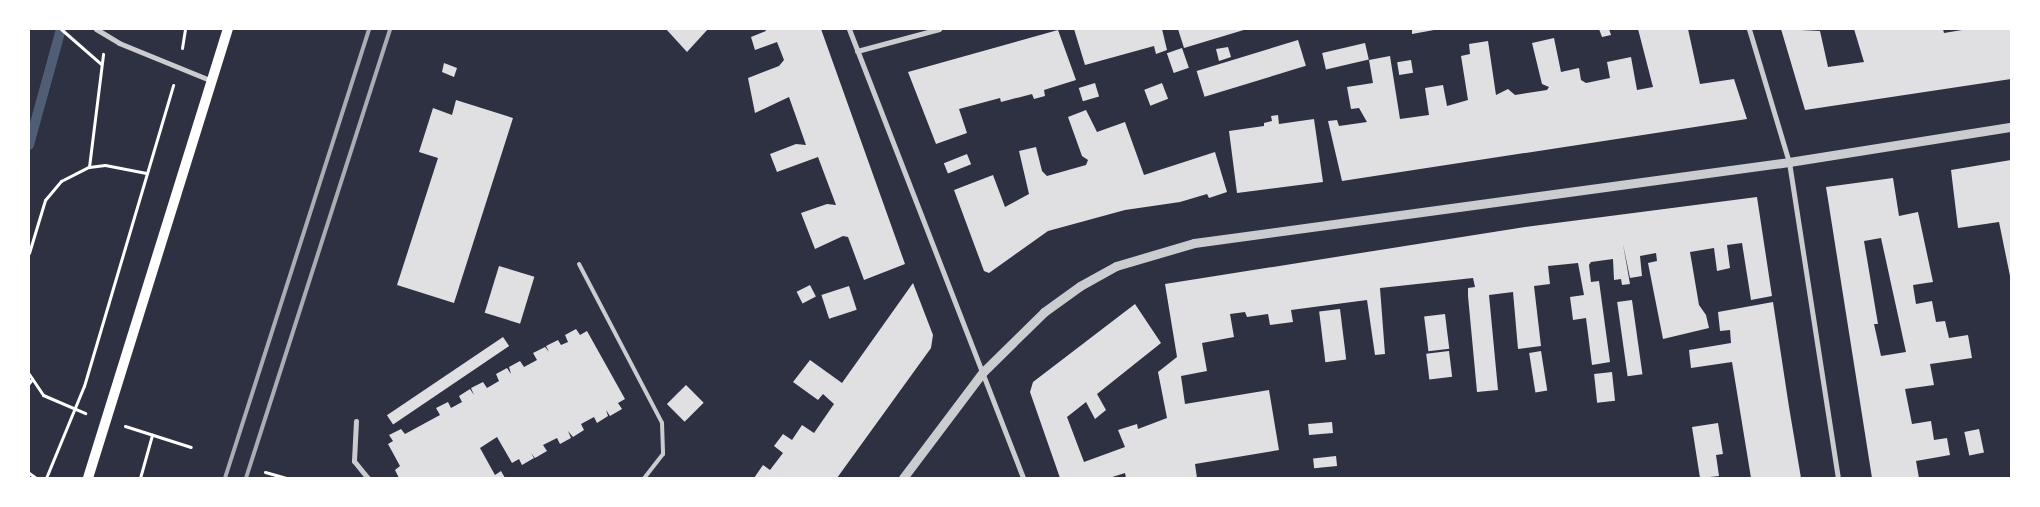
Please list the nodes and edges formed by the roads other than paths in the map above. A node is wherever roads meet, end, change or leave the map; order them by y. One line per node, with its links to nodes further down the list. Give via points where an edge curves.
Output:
1 (96, 29): 7 (street, via 105,36)
2 (228, 29): 7 (main road)
3 (849, 29): 6 (street)
4 (939, 29): 6 (street)
5 (1749, 29): 9 (street)
6 (857, 51): 11 (street)
7 (213, 81): 13 (main road)
8 (2011, 127): 9 (street)
9 (1789, 162): 11 (street, via 1194,243 1116,266 1080,286 1044,312); 18 (street)
10 (579, 264): 15 (lane, via 662,423 663,454)
11 (983, 372): 16 (street); 17 (street)
12 (356, 421): 14 (street, via 354,461)
13 (88, 478)
14 (368, 478)
15 (644, 478)
16 (903, 478)
17 (1023, 478)
18 (1838, 478)

